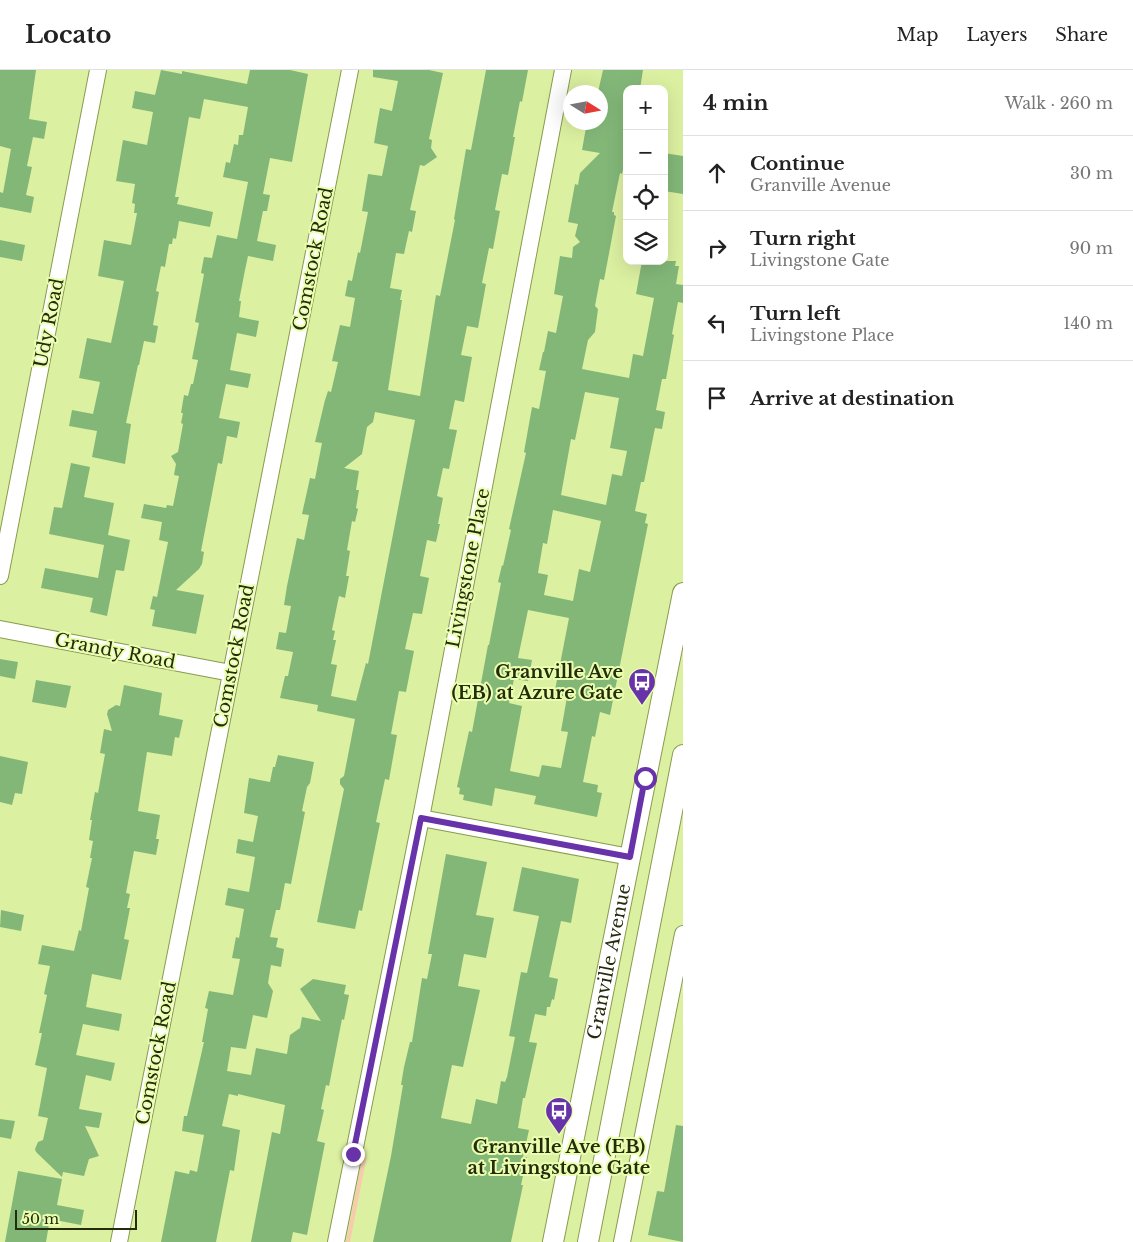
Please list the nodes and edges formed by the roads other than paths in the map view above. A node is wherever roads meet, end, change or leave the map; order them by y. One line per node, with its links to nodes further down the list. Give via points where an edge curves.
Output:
1 (98, 70): 4 (street, Udy Road)
2 (350, 70): 8 (street, Comstock Road)
3 (563, 70): 10 (street, Livingstone Place)
4 (0, 576)
5 (683, 594): 7 (main road, Granville Avenue)
6 (0, 629): 8 (street, Grandy Road)
7 (678, 640): 11 (main road, Granville Avenue)
8 (230, 674): 13 (street, Comstock Road)
9 (683, 754): 16 (main road, Granville Avenue)
10 (421, 818): 11 (street); 14 (street, Livingstone Place)
11 (630, 857): 15 (main road, Granville Avenue)
12 (683, 934): 17 (street)
13 (119, 1242)
14 (336, 1242)
15 (553, 1242)
16 (588, 1242)
17 (622, 1242)

